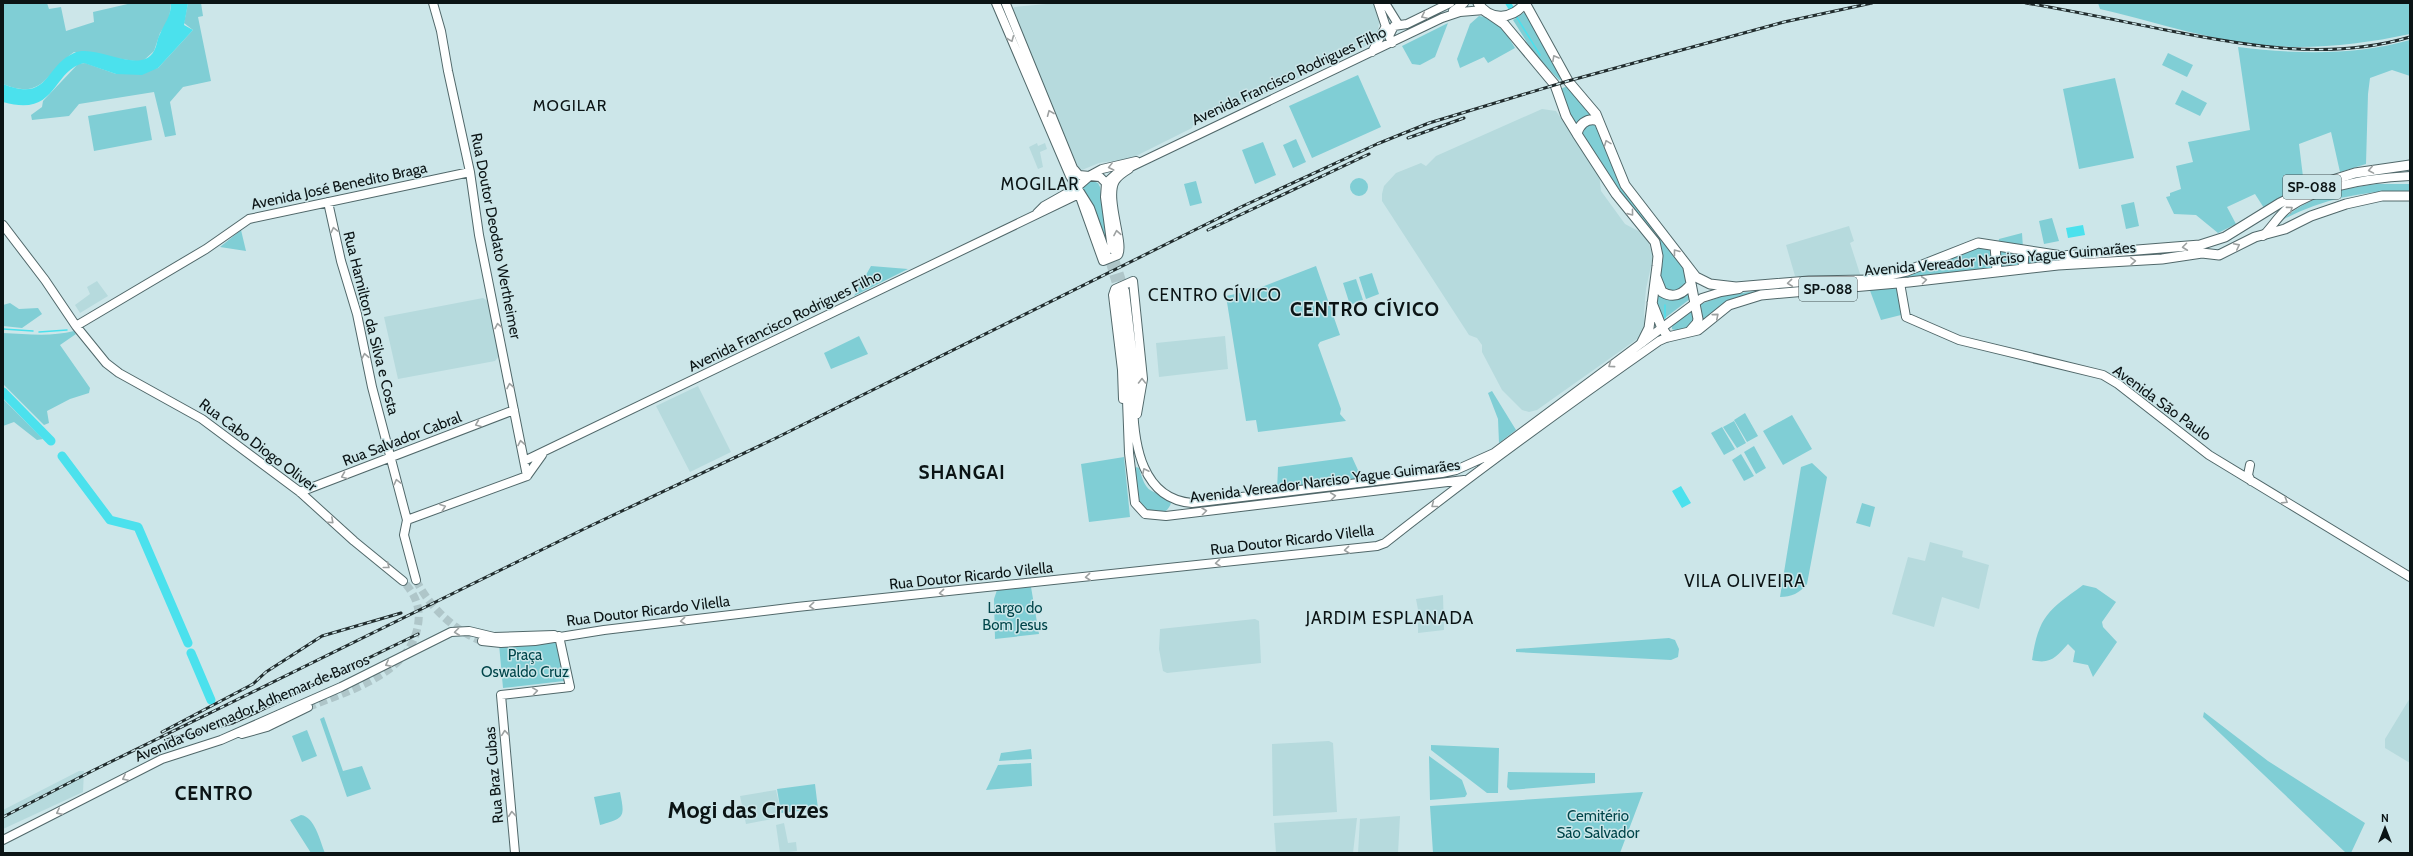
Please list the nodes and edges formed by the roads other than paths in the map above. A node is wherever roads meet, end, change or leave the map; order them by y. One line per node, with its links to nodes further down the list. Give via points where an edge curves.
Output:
1 (433, 3): 19 (main road, Rua Doutor Deodato Wertheimer)
2 (1002, 3): 20 (main road, one-way to 2, via 1079,175 1073,168); 23 (main road, one-way to 23)
3 (1378, 3): 11 (main road)
4 (1385, 3): 10 (main road)
5 (1450, 3): 10 (main road, one-way to 10, via 1407,24)
6 (1464, 3): 9 (main road, Avenida Francisco Rodrigues Filho)
7 (1525, 3): 8 (main road, Avenida Francisco Rodrigues Filho, via 1512,15 1503,17); 14 (main road, one-way to 7, via 1568,81)
8 (1483, 9): 9 (main road, Avenida Francisco Rodrigues Filho, via 1460,12); 15 (main road, via 1504,24 1554,85)
9 (1442, 18): 12 (main road, Avenida Francisco Rodrigues Filho)
10 (1398, 24): 12 (main road, via 1392,28)
11 (1386, 26): 12 (main road); 13 (main road)
12 (1390, 39): 13 (main road, Avenida Francisco Rodrigues Filho)
13 (1372, 52): 16 (main road, Avenida Francisco Rodrigues Filho)
14 (1599, 122): 15 (main road, via 1587,120 1578,128); 35 (main road, one-way to 14, via 1625,185)
15 (1576, 134): 38 (main road, one-way to 38, via 1616,194 1655,242 1658,256)
16 (1149, 158): 18 (main road, Avenida Francisco Rodrigues Filho); 20 (main road, Avenida Francisco Rodrigues Filho, one-way to 20, via 1107,168)
17 (2410, 165): 26 (main road, Avenida Vereador Narciso Yague Guimarães / SP-088, one-way to 26, via 2381,168 2336,178)
18 (1129, 168): 22 (main road, Avenida Francisco Rodrigues Filho, via 1116,174); 23 (main road, one-way to 18, via 1103,262 1118,255 1120,249 1115,225 1113,187 1117,178)
19 (470, 172): 25 (main road, Avenida José Benedito Braga); 49 (main road, Rua Doutor Deodato Wertheimer, one-way to 19, via 479,235)
20 (1091, 175): 22 (main road, via 1100,177); 23 (main road, Avenida Francisco Rodrigues Filho)
21 (2410, 176): 29 (main road, Avenida Vereador Narciso Yague Guimarães, one-way to 21, via 2287,209 2319,194 2358,182)
22 (1106, 183): 23 (main road, via 1109,251 1090,208)
23 (1078, 191): 52 (main road, Avenida Francisco Rodrigues Filho, via 1046,211 1037,213)
24 (2410, 196): 29 (main road, SP-088, via 2362,198)
25 (328, 202): 44 (main road, Avenida José Benedito Braga, via 249,219 206,249); 53 (main road, Rua Hamilton da Silva e Costa, one-way to 25)
26 (2269, 209): 29 (main road, via 2250,229 2250,234); 32 (main road, Avenida Vereador Narciso Yague Guimarães / SP-088, one-way to 32, via 2225,237 2200,245 2062,256)
27 (3, 225): 30 (main road, Rua Cabo Diogo Oliver)
28 (3, 231): 30 (main road, Rua Cabo Diogo Oliver)
29 (2259, 237): 33 (main road, Avenida Vereador Narciso Yague Guimarães / SP-088, one-way to 29, via 2202,253 2219,255)
30 (14, 238): 44 (main road, Rua Cabo Diogo Oliver)
31 (1995, 246): 32 (main road, Avenida Vereador Narciso Yague Guimarães / SP-088); 37 (main road); 39 (main road, SP-088, via 1978,243)
32 (2024, 251): 36 (main road)
33 (2164, 259): 34 (main road); 36 (main road, Avenida Vereador Narciso Yague Guimarães / SP-088, one-way to 33)
34 (2225, 262)
35 (1688, 267): 40 (main road); 41 (main road, via 1696,277 1710,284)
36 (2023, 269): 37 (main road, Avenida Vereador Narciso Yague Guimarães / SP-088)
37 (1997, 272): 39 (main road, Avenida Vereador Narciso Yague Guimarães / SP-088, one-way to 37)
38 (1656, 276): 40 (main road, via 1662,292 1672,296 1682,293); 42 (main road)
39 (1899, 278): 41 (main road, Avenida Vereador Narciso Yague Guimarães / SP-088, one-way to 41, via 1808,281); 46 (main road, Avenida Vereador Narciso Yague Guimarães / SP-088, one-way to 39, via 1706,325 1729,305 1761,295); 60 (main road, Avenida São Paulo, via 1906,317 1959,340 2103,376 2118,384 2209,454)
40 (1691, 284): 43 (main road)
41 (1757, 287): 43 (main road, Avenida Vereador Narciso Yague Guimarães / SP-088, via 1721,292)
42 (1652, 303): 45 (main road); 48 (main road, via 1649,330)
43 (1695, 303): 45 (main road, Avenida Vereador Narciso Yague Guimarães / SP-088); 46 (main road, via 1697,324)
44 (76, 326): 61 (main road, Rua Cabo Diogo Oliver, via 97,353 115,369 202,419)
45 (1662, 328): 47 (main road); 48 (main road, Avenida Vereador Narciso Yague Guimarães / SP-088)
46 (1688, 332): 47 (main road, Avenida Vereador Narciso Yague Guimarães / SP-088)
47 (1668, 337): 59 (main road, Avenida Vereador Narciso Yague Guimarães / SP-088)
48 (1642, 342): 54 (main road, Avenida Vereador Narciso Yague Guimarães / SP-088, one-way to 54)
49 (514, 410): 53 (main road, Rua Salvador Cabral, one-way to 53); 55 (main road, Rua Doutor Deodato Wertheimer, one-way to 49)
50 (1135, 419): 51 (main road, SP-088, via 1135,377 1122,292 1129,378); 51 (main road, one-way to 51, via 1143,379 1133,281 1115,290 1112,295); 62 (main road, SP-088, one-way to 50, via 1153,485 1143,468)
51 (1127, 426): 63 (main road, Avenida Vereador Narciso Yague Guimarães / SP-088, via 1135,503 1145,514)
52 (544, 453): 55 (main road, Avenida Francisco Rodrigues Filho); 58 (main road, Avenida Francisco Rodrigues Filho)
53 (391, 457): 61 (main road, Rua Salvador Cabral, one-way to 61); 64 (main road, Rua Hamilton da Silva e Costa, one-way to 53)
54 (1482, 459): 57 (main road, Avenida Vereador Narciso Yague Guimarães / SP-088); 59 (main road)
55 (524, 461): 58 (main road, Rua Doutor Deodato Wertheimer)
56 (2250, 465): 60 (main road, via 2248,475)
57 (1456, 470): 59 (main road, via 1461,475); 62 (main road, Avenida Vereador Narciso Yague Guimarães / SP-088, via 1206,502 1184,503)
58 (527, 476): 64 (main road, one-way to 58)
59 (1461, 481): 63 (main road, Avenida Vereador Narciso Yague Guimarães / SP-088, one-way to 59); 68 (main road, Rua Doutor Ricardo Vilella, one-way to 68, via 1385,543 1369,547)
60 (2251, 481): 65 (main road, Avenida São Paulo, one-way to 65)
61 (300, 492): 67 (main road, Rua Cabo Diogo Oliver, one-way to 67, via 354,542)
62 (1172, 498): 63 (main road, via 1173,507)
63 (1166, 516)
64 (407, 520): 66 (main road, Rua Hamilton da Silva e Costa, via 404,535)
65 (2410, 577)
66 (416, 580)
67 (404, 581)
68 (559, 636): 69 (main road, via 534,642); 71 (main road, Avenida Governador Adhemar de Barros, one-way to 71, via 494,636 469,631 451,632 341,687); 73 (main road, Rua Braz Cubas, one-way to 68, via 501,695 570,687)
69 (482, 641)
70 (308, 708): 71 (main road, via 258,730)
71 (226, 738): 72 (main road, Avenida Governador Adhemar de Barros, one-way to 72, via 162,759)
72 (3, 840)
73 (516, 853)

